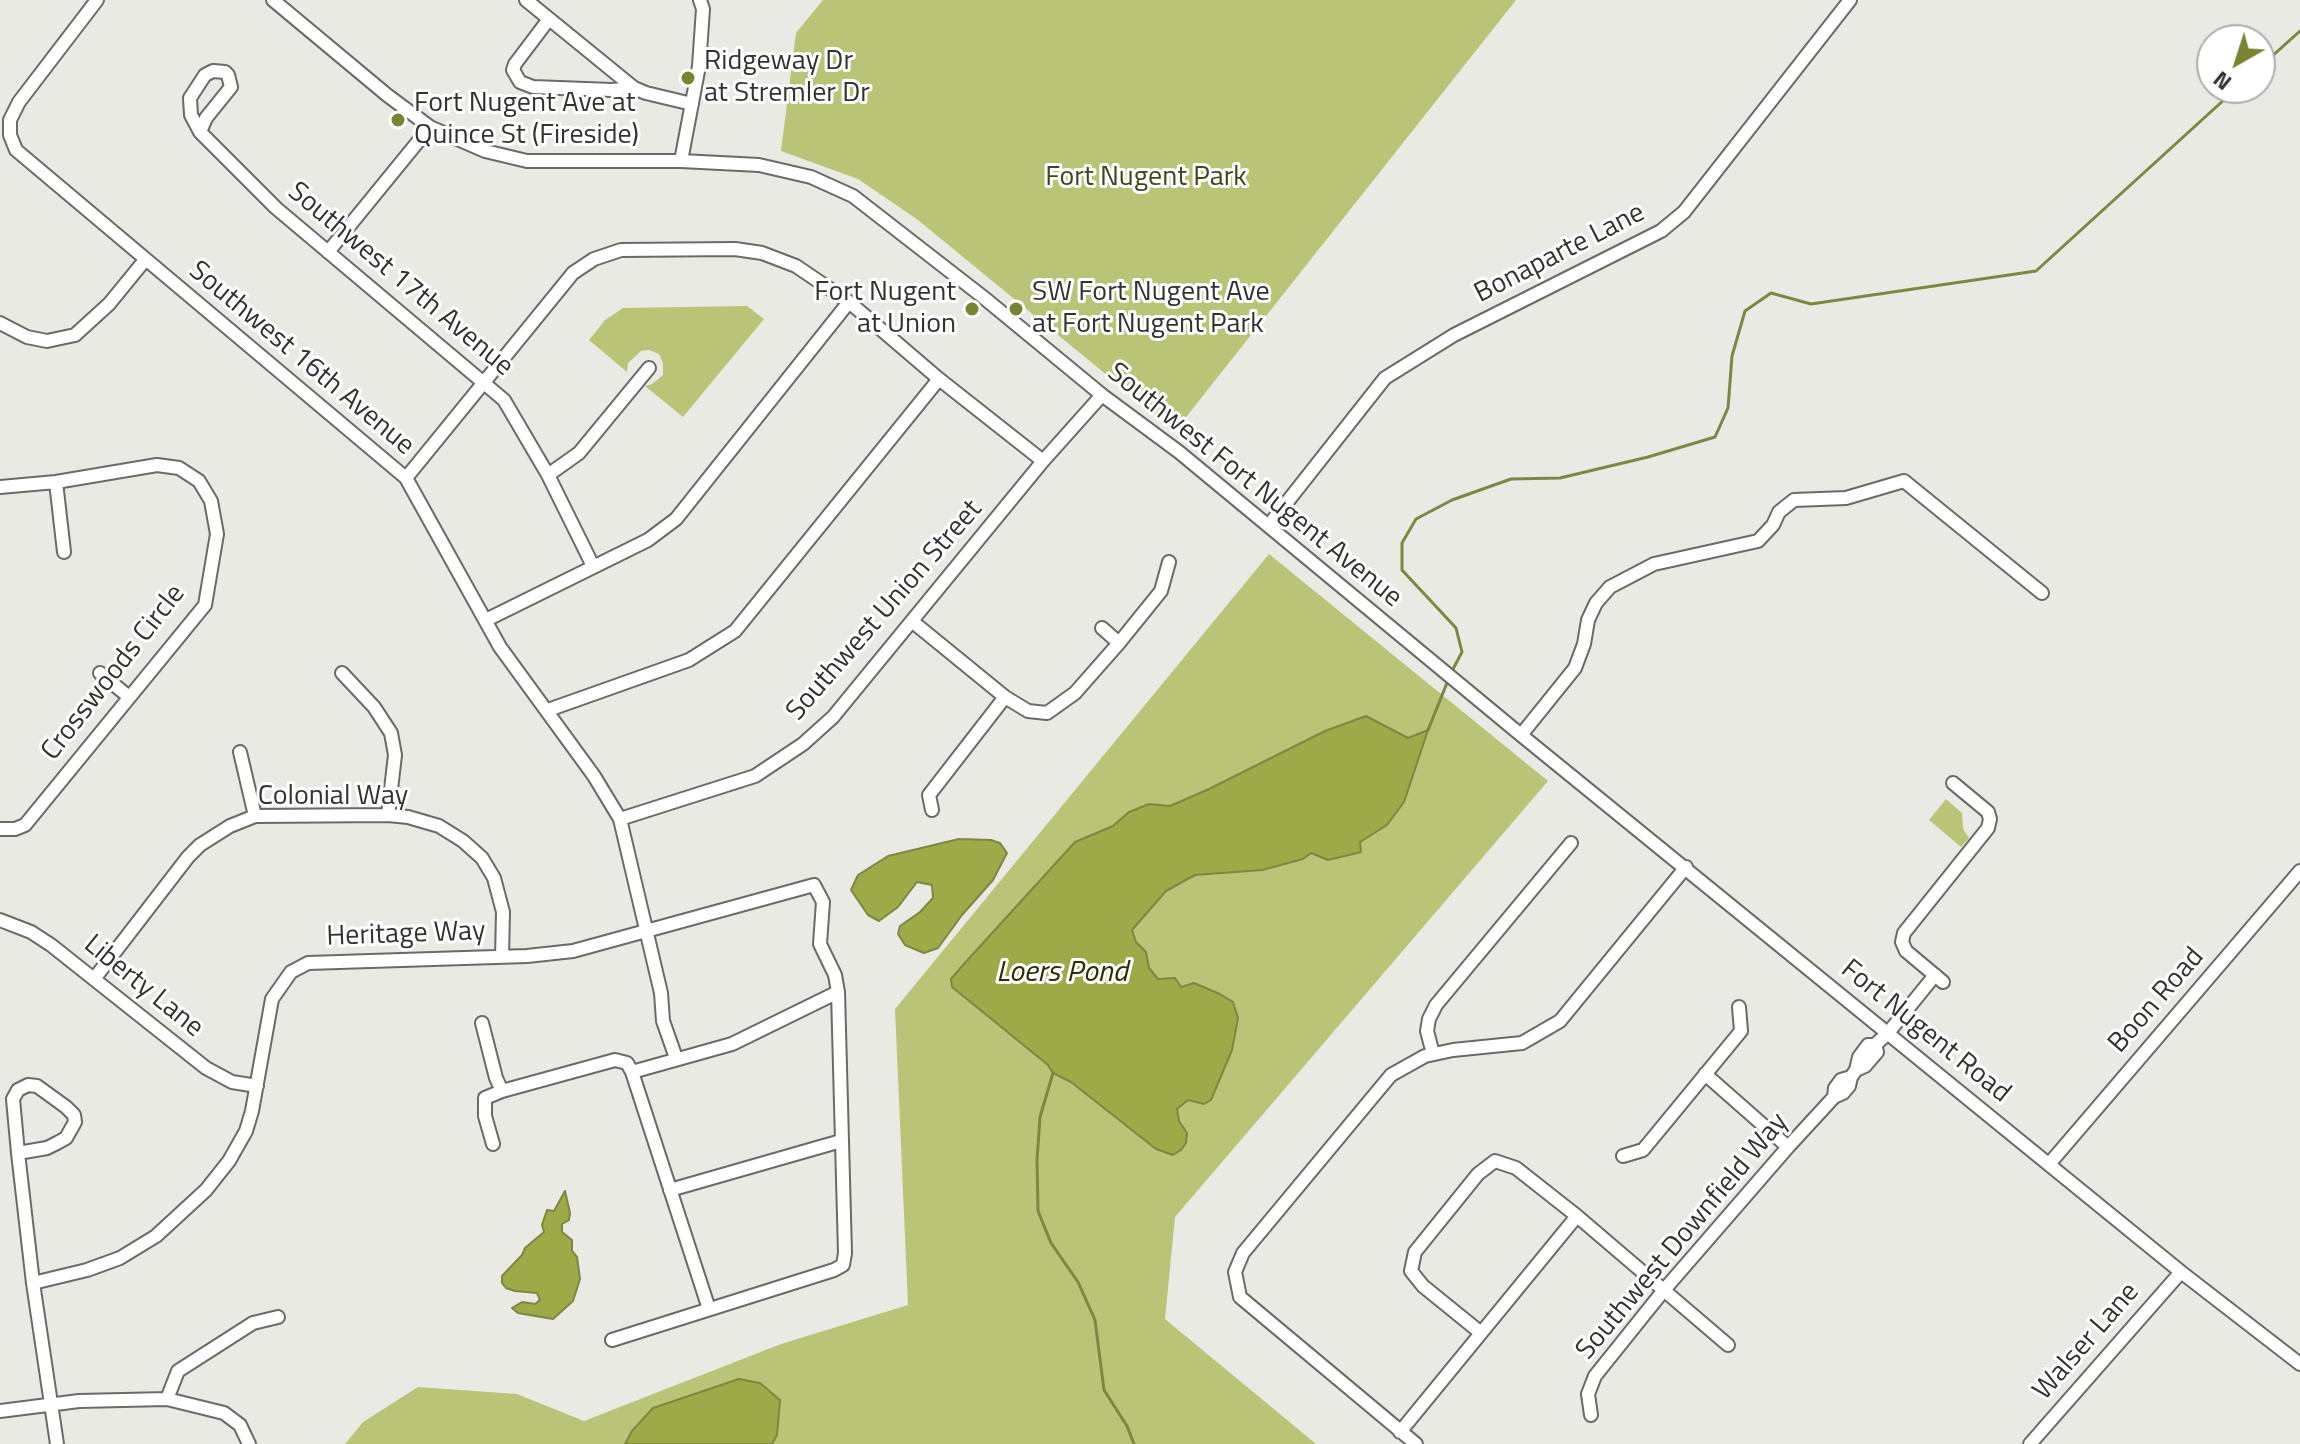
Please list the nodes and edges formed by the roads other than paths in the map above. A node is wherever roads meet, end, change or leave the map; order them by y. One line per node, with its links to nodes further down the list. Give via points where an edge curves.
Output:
1 (97, 0): 13 (street, Southwest 16th Avenue, via 19,102 10,135 16,150)
2 (273, 0): 9 (street, Southwest Fort Nugent Avenue)
3 (526, 0): 6 (street)
4 (700, 0): 8 (street, via 699,66)
5 (1850, 0): 25 (street, Bonaparte Lane, via 1684,212 1661,231 1454,335 1385,378)
6 (549, 19): 7 (street); 7 (street, via 515,64 520,82 533,87)
7 (634, 88): 8 (street)
8 (692, 104): 11 (street)
9 (430, 127): 11 (street, Southwest Fort Nugent Avenue, via 485,151 527,161); 12 (street)
10 (200, 132): 10 (street, via 231,87 225,72 205,75 190,98); 12 (street, Southwest 17th Avenue)
11 (681, 161): 19 (street, Southwest Fort Nugent Avenue, via 759,165 811,177 853,196)
12 (328, 252): 18 (street, Southwest 17th Avenue)
13 (145, 260): 15 (street, via 75,335 47,341); 22 (street, Southwest 16th Avenue)
14 (849, 302): 17 (street); 18 (street, via 796,266 762,253 621,250 573,273); 28 (street, via 676,519 648,540)
15 (0, 323)
16 (649, 368): 21 (street, via 579,453)
17 (939, 379): 20 (street); 38 (street, via 735,631 689,660)
18 (485, 384): 21 (street, Southwest 17th Avenue, via 504,400); 22 (street)
19 (1102, 395): 20 (street, Southwest Union Street); 25 (street, Southwest Fort Nugent Avenue)
20 (1043, 461): 31 (street, Southwest Union Street)
21 (548, 475): 28 (street, Southwest 17th Avenue)
22 (406, 478): 30 (street, Southwest 16th Avenue)
23 (56, 482): 24 (street, Crosswoods Circle); 26 (street); 36 (street, Crosswoods Circle, via 157,465 179,468 199,481 211,501 217,534 205,605)
24 (0, 487)
25 (1269, 525): 39 (street, Southwest Fort Nugent Avenue)
26 (64, 552)
27 (1169, 562): 33 (street, via 1161,591)
28 (593, 566): 30 (street)
29 (2042, 593): 39 (street, via 1904,481 1846,498 1794,500 1758,541 1654,564 1610,587 1588,620 1575,668)
30 (486, 620): 38 (street, Southwest 16th Avenue)
31 (913, 622): 37 (street); 45 (street, Southwest Union Street, via 833,717 803,744 755,776)
32 (1102, 628): 33 (street)
33 (1119, 643): 37 (street, via 1075,693 1047,713 1028,711)
34 (100, 673): 36 (street)
35 (342, 673): 43 (street, via 391,733 395,755)
36 (129, 697): 46 (street, Crosswoods Circle, via 25,825)
37 (1005, 697): 42 (street, via 929,795)
38 (548, 710): 45 (street, Southwest 16th Avenue)
39 (1521, 735): 48 (street, Fort Nugent Road)
40 (240, 752): 44 (street)
41 (1953, 783): 57 (street, Southwest Downfield Way, via 1990,819 1987,830 1902,937 1906,951 1939,978)
42 (932, 810)
43 (388, 815): 44 (street, Colonial Way); 52 (street, Colonial Way, via 439,826 482,858 503,912)
44 (255, 816): 53 (street, Colonial Way, via 230,826 188,857)
45 (620, 819): 51 (street, Southwest 16th Avenue)
46 (0, 829)
47 (1571, 843): 58 (street, via 1436,1005 1427,1031)
48 (1686, 867): 57 (street, Fort Nugent Road); 58 (street, via 1560,1021 1522,1043)
49 (2300, 871): 69 (street, Boon Road)
50 (0, 920): 53 (street, Liberty Lane, via 31,932)
51 (646, 932): 52 (street, Heritage Way, via 573,951); 54 (street, Heritage Way, via 814,885 823,902 820,944); 59 (street, Southwest 16th Avenue, via 663,1021)
52 (502, 957): 62 (street, Heritage Way, via 308,963 291,972 272,999)
53 (94, 979): 62 (street, Liberty Lane, via 206,1068 232,1082)
54 (838, 992): 59 (street, via 732,1044); 64 (street)
55 (1739, 1007): 61 (street, via 1741,1031)
56 (482, 1023): 63 (street)
57 (1888, 1033): 66 (street, Southwest Downfield Way, via 1868,1045 1853,1073 1841,1080 1834,1097); 69 (street, Fort Nugent Road)
58 (1433, 1054): 85 (street, via 1391,1075 1243,1253 1235,1272 1240,1297)
59 (676, 1058): 60 (street)
60 (632, 1072): 63 (street, via 627,1063 615,1060); 70 (street)
61 (1705, 1074): 66 (street); 68 (street, via 1643,1150)
62 (257, 1086): 73 (street, Heritage Way, via 246,1131 229,1161 180,1216 120,1258)
63 (502, 1091): 65 (street, via 485,1098)
64 (841, 1141): 70 (street); 75 (street, via 843,1265)
65 (493, 1144)
66 (1788, 1147): 74 (street, Southwest Downfield Way)
67 (18, 1153): 67 (street, via 13,1099 18,1090 37,1086 66,1107 75,1122 57,1143); 73 (street)
68 (1623, 1156)
69 (2050, 1163): 72 (street, Fort Nugent Road)
70 (670, 1190): 75 (street)
71 (1577, 1216): 74 (street); 77 (street); 77 (street, via 1516,1168 1495,1161 1478,1174 1415,1252 1411,1271)
72 (2181, 1272): 80 (street, Fort Nugent Road); 89 (street, Walser Lane)
73 (33, 1283): 82 (street)
74 (1664, 1290): 79 (street); 84 (street, Southwest Downfield Way, via 1595,1376 1588,1394)
75 (709, 1309): 78 (street)
76 (278, 1317): 81 (street, via 253,1323 178,1371)
77 (1481, 1333): 85 (street)
78 (612, 1340)
79 (1728, 1345)
80 (2300, 1364)
81 (167, 1399): 82 (street); 87 (street, via 224,1413 240,1425)
82 (50, 1405): 83 (street); 86 (street)
83 (0, 1411)
84 (1591, 1415)
85 (1400, 1432): 88 (street)
86 (57, 1444)
87 (249, 1444)
88 (1416, 1444)
89 (2030, 1444)

